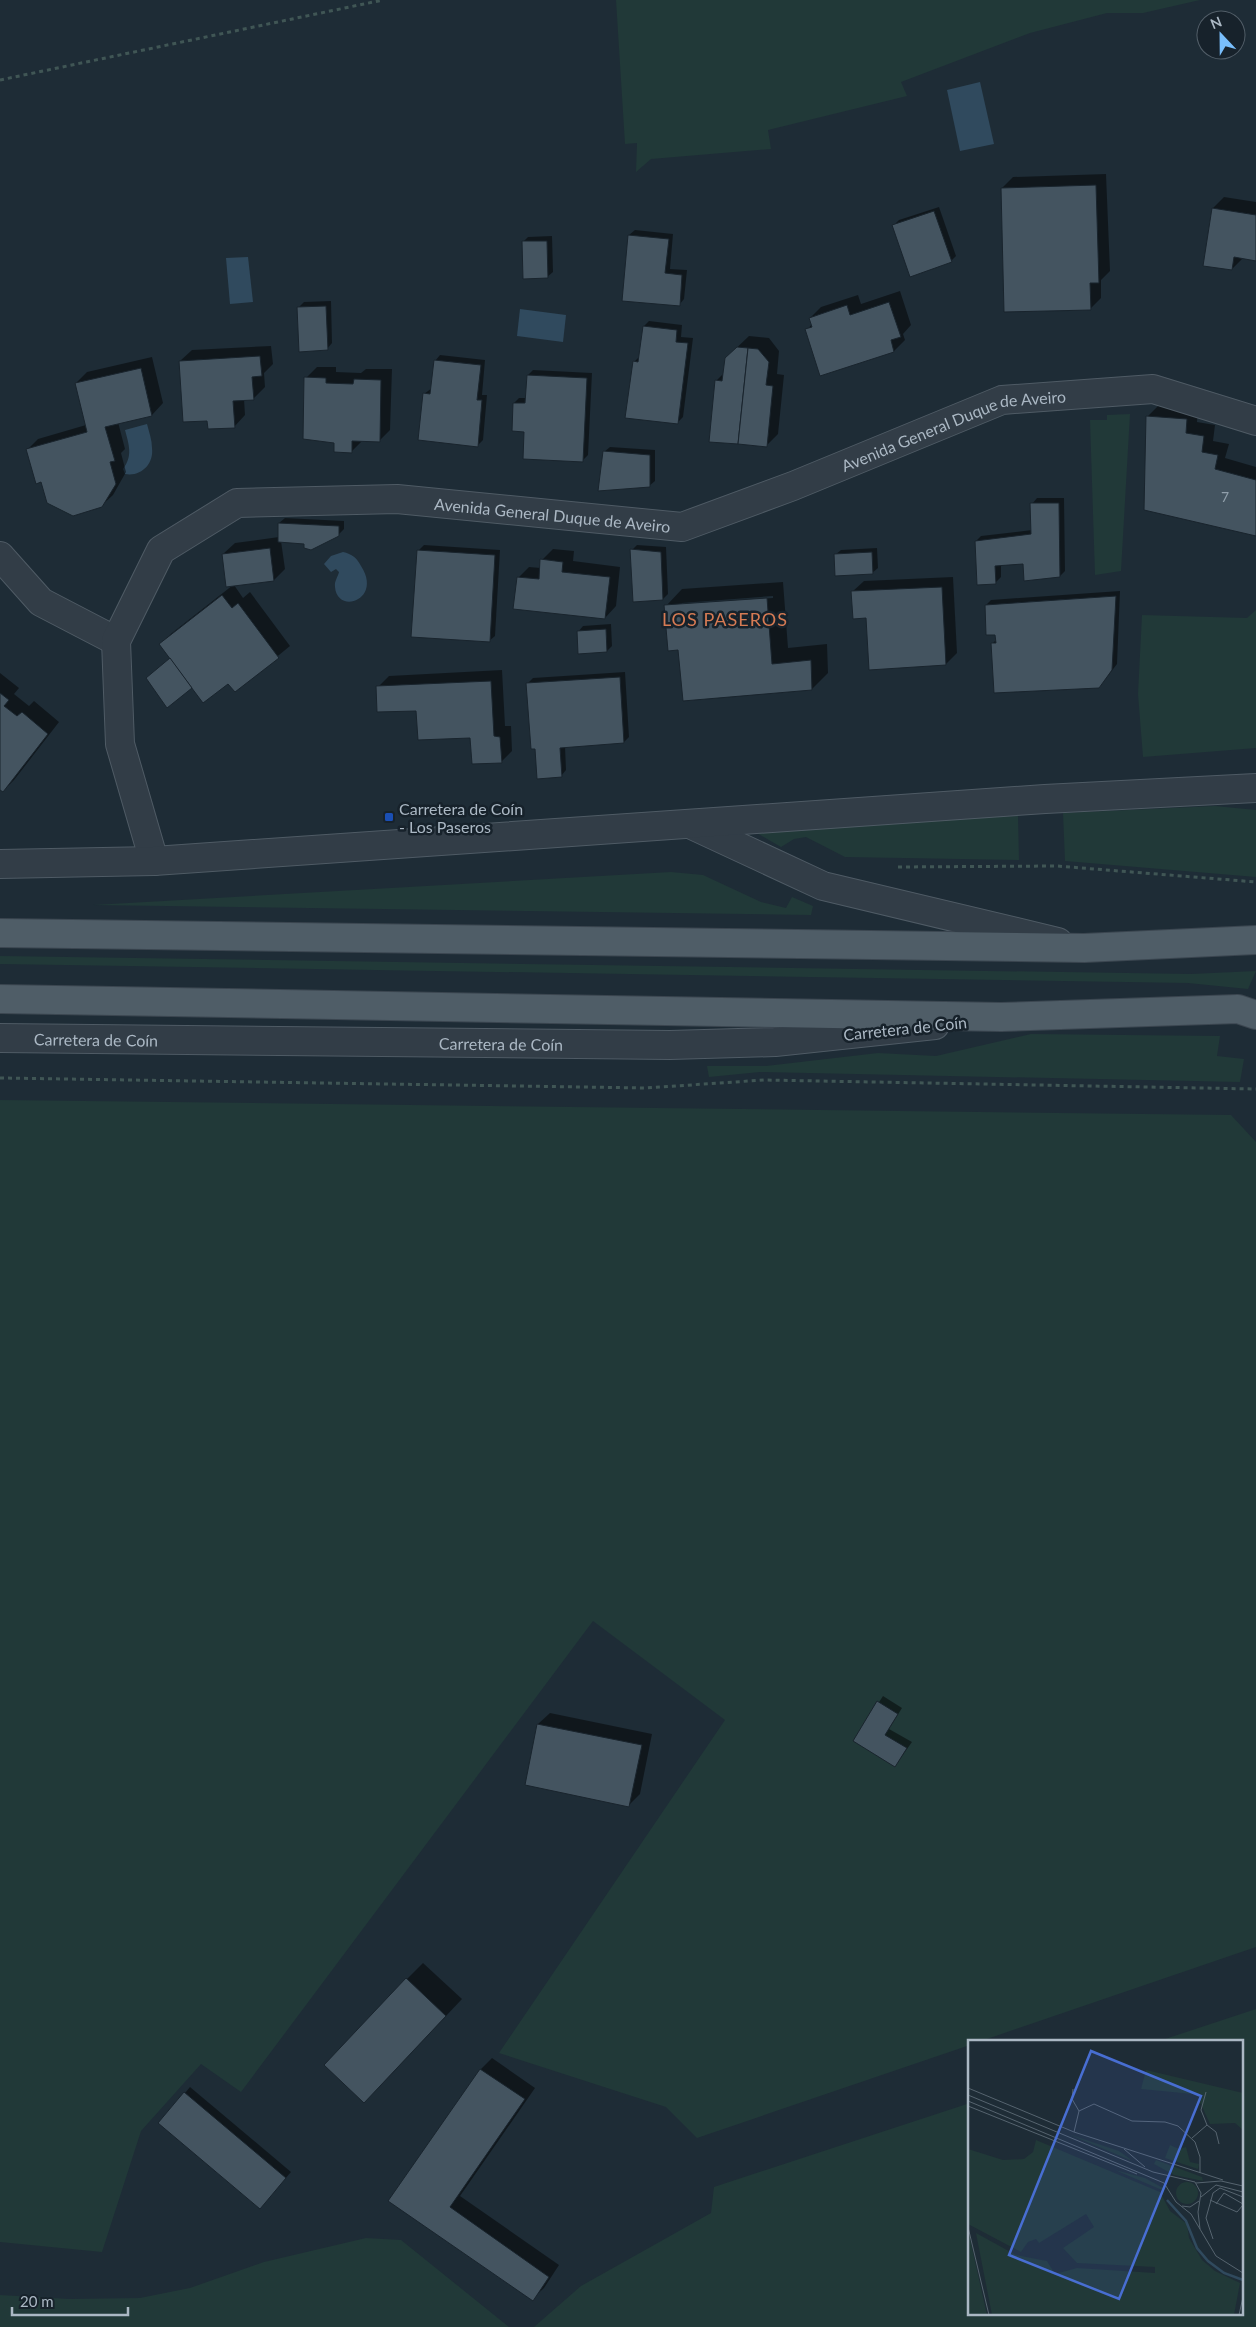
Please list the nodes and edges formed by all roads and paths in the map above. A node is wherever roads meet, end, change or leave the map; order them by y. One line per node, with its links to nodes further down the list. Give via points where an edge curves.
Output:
1 (383, 0): 2 (path)
2 (0, 80)
3 (1256, 421): 5 (street, Avenida General Duque de Aveiro, via 1153,389 1002,400 793,486 682,527 397,498 237,503 161,550)
4 (0, 556): 5 (street, via 41,602)
5 (116, 641): 8 (street, Avenida General Duque de Aveiro, via 120,744)
6 (1256, 788): 7 (street, via 1045,799)
7 (692, 825): 8 (street); 14 (street, via 823,886)
8 (154, 862): 9 (street)
9 (0, 864)
10 (888, 867): 11 (path, via 1056,866)
11 (1256, 882)
12 (0, 933): 14 (main road)
13 (1256, 940): 14 (main road)
14 (1084, 948)
15 (0, 999): 17 (main road)
16 (1256, 1015): 17 (main road, via 1238,1009)
17 (1001, 1017): 18 (street, Carretera de Coín, via 775,1042 670,1045)
18 (0, 1038)
19 (0, 1078): 20 (path, via 646,1088 764,1080)
20 (1256, 1089)

